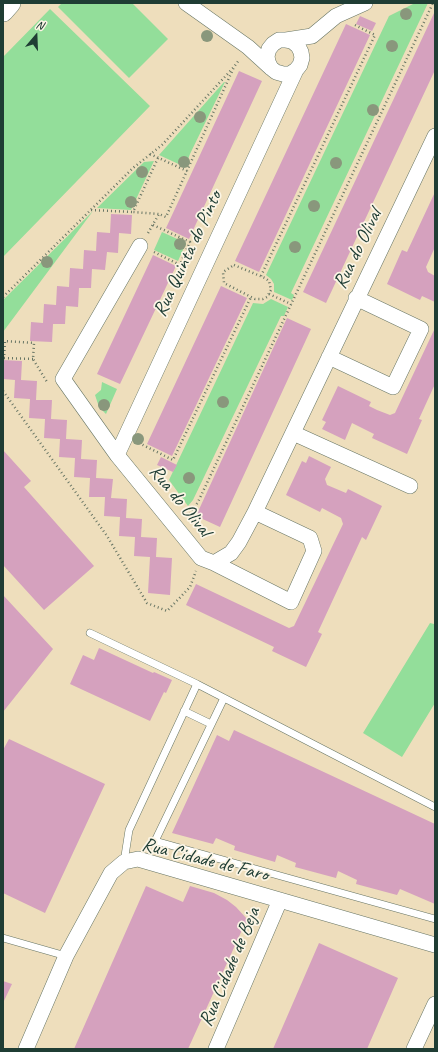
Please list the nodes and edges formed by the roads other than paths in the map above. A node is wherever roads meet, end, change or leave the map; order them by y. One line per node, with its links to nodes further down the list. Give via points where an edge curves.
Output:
1 (10, 3): 4 (main road)
2 (186, 3): 7 (street)
3 (365, 3): 5 (street, via 336,16)
4 (3, 11)
5 (312, 36): 6 (street); 8 (street, Rua Quinta do Pinto)
6 (279, 42): 7 (street); 8 (street, via 292,41 298,46 301,52); 9 (street, via 269,49 267,56)
7 (248, 47): 9 (street)
8 (299, 64): 9 (street, via 290,74); 10 (street, Rua Quinta do Pinto)
9 (274, 70): 10 (street)
10 (284, 93): 16 (street, Rua Quinta do Pinto)
11 (435, 136): 13 (street, Rua do Olival)
12 (140, 246): 16 (street, Rua do Olival, via 63,379)
13 (356, 298): 14 (street, Rua do Olival); 14 (street, via 420,329 393,388)
14 (329, 357): 15 (street, Rua do Olival)
15 (293, 433): 17 (street); 18 (street, Rua do Olival)
16 (117, 455): 19 (street, Rua do Olival)
17 (410, 486)
18 (255, 512): 19 (street, Rua do Olival, via 230,553); 19 (street, via 310,538 314,551 291,602)
19 (208, 560)
20 (90, 633): 21 (lane)
21 (197, 684): 22 (lane); 23 (lane)
22 (224, 698): 24 (lane); 25 (lane)
23 (184, 711): 24 (lane); 26 (lane, via 129,830)
24 (211, 724): 28 (lane, via 156,841)
25 (435, 807)
26 (124, 862): 27 (street, Rua Cidade de Faro, via 138,859); 31 (street, Rua Cidade de Faro, via 111,873)
27 (280, 900): 30 (street, Rua Cidade de Faro); 34 (street, Rua Cidade de Beja)
28 (435, 919)
29 (3, 938): 31 (lane)
30 (435, 945)
31 (66, 956): 33 (street, Rua Cidade de Faro)
32 (435, 1004): 35 (street)
33 (26, 1049)
34 (216, 1049)
35 (414, 1049)

